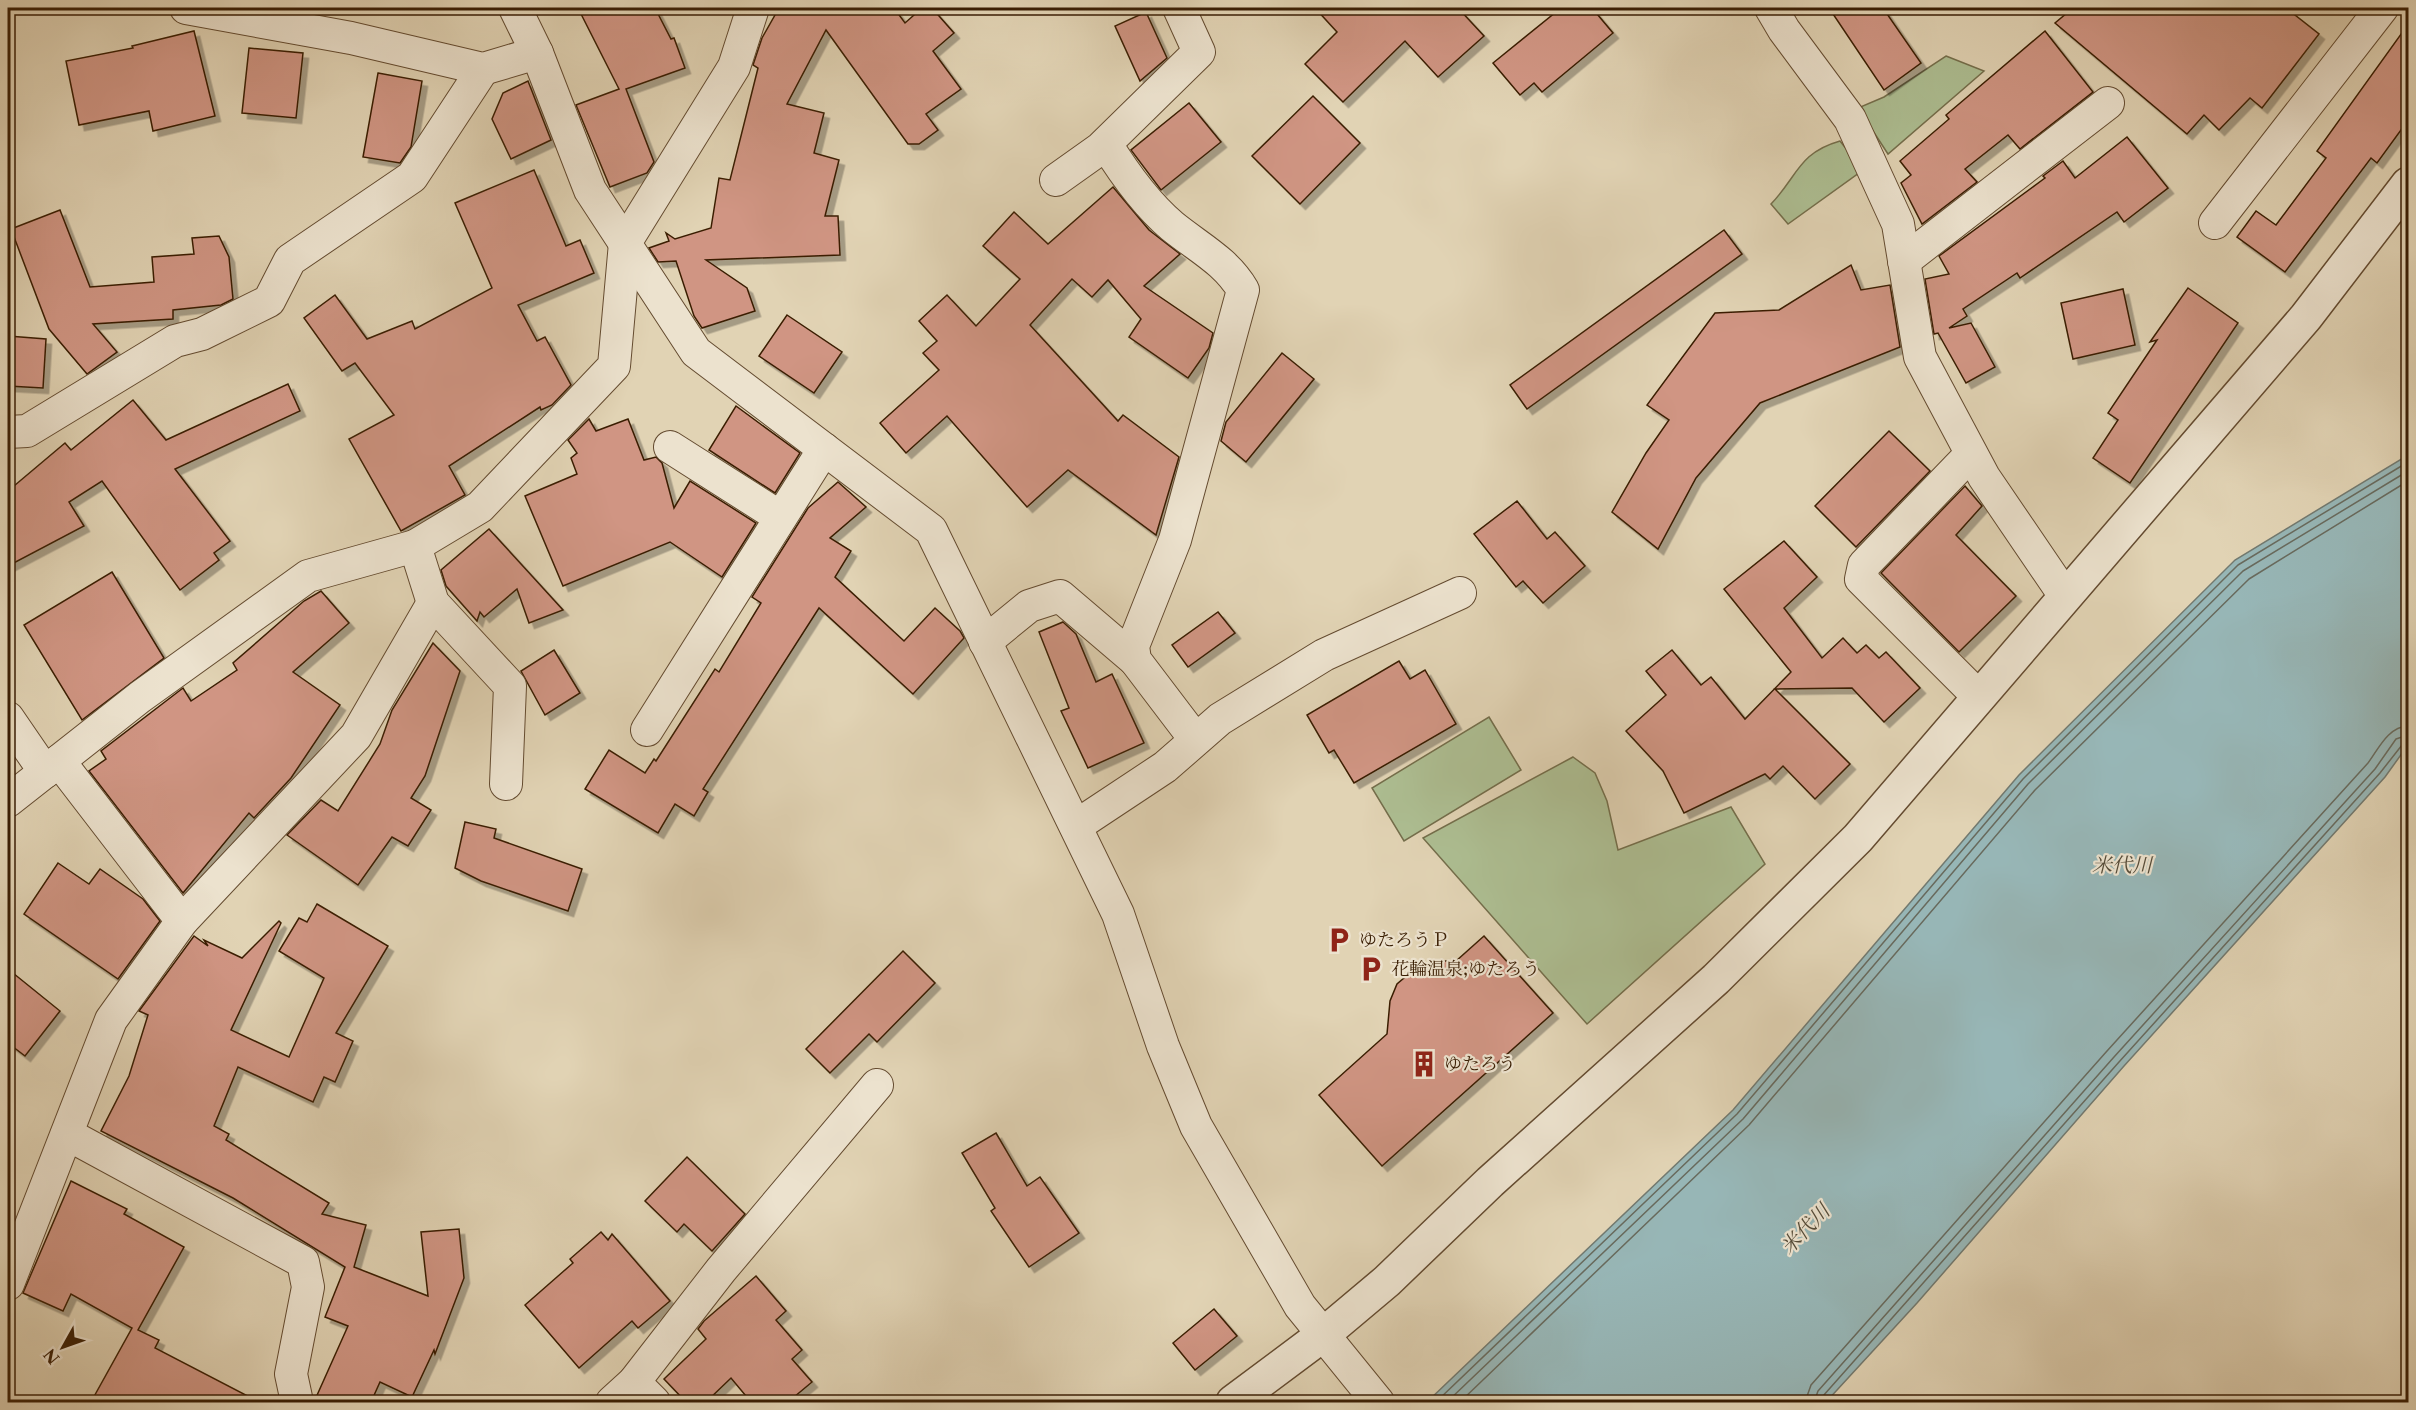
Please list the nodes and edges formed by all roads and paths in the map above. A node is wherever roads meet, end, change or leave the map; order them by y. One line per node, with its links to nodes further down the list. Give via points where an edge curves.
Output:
1 (186, 8): 8 (street, via 351,38)
2 (515, 8): 7 (street)
3 (753, 8): 14 (street, via 735,67)
4 (1179, 8): 10 (street, via 1199,52)
5 (1771, 8): 15 (street, via 1850,119 1898,224)
6 (2382, 8): 13 (street)
7 (537, 53): 8 (street); 14 (street, via 590,189)
8 (483, 69): 16 (street, via 412,177 290,260 269,301 202,334 175,341 27,431)
9 (2108, 103): 15 (street)
10 (1106, 144): 11 (street); 26 (street, via 1126,177 1170,224 1232,271 1244,291 1175,540 1133,646)
11 (1056, 180)
12 (2409, 184): 23 (street, via 2306,317)
13 (2215, 223)
14 (626, 243): 18 (street, via 696,352); 21 (street, via 614,366 480,507)
15 (1904, 261): 19 (street, via 1920,357)
16 (8, 432)
17 (670, 447): 20 (street)
18 (824, 449): 20 (street); 25 (street, via 931,530)
19 (1971, 454): 23 (street); 27 (street, via 1864,565 1861,579)
20 (780, 517): 29 (street)
21 (415, 546): 24 (street); 31 (street, via 308,576)
22 (1460, 593): 30 (street, via 1324,655 1220,719)
23 (2066, 596): 27 (street)
24 (433, 603): 32 (street, via 510,686); 35 (street, via 356,735)
25 (985, 642): 26 (street, via 1029,606 1060,596); 34 (street)
26 (1135, 660): 30 (street)
27 (1979, 697): 39 (street, via 1858,838 1716,978 1490,1182 1387,1281)
28 (8, 718): 31 (street)
29 (646, 730)
30 (1195, 739): 34 (street, via 1165,767)
31 (52, 766): 33 (street); 35 (street)
32 (506, 784)
33 (8, 801)
34 (1076, 826): 39 (street, via 1118,914 1163,1046 1196,1126 1300,1306)
35 (182, 921): 37 (street, via 111,1020)
36 (878, 1085): 40 (street, via 721,1270)
37 (67, 1134): 38 (street); 41 (street, via 303,1262 308,1287 291,1374)
38 (8, 1284)
39 (1323, 1334): 42 (street); 43 (street)
40 (633, 1396)
41 (297, 1402)
42 (1233, 1402)
43 (1378, 1402)

